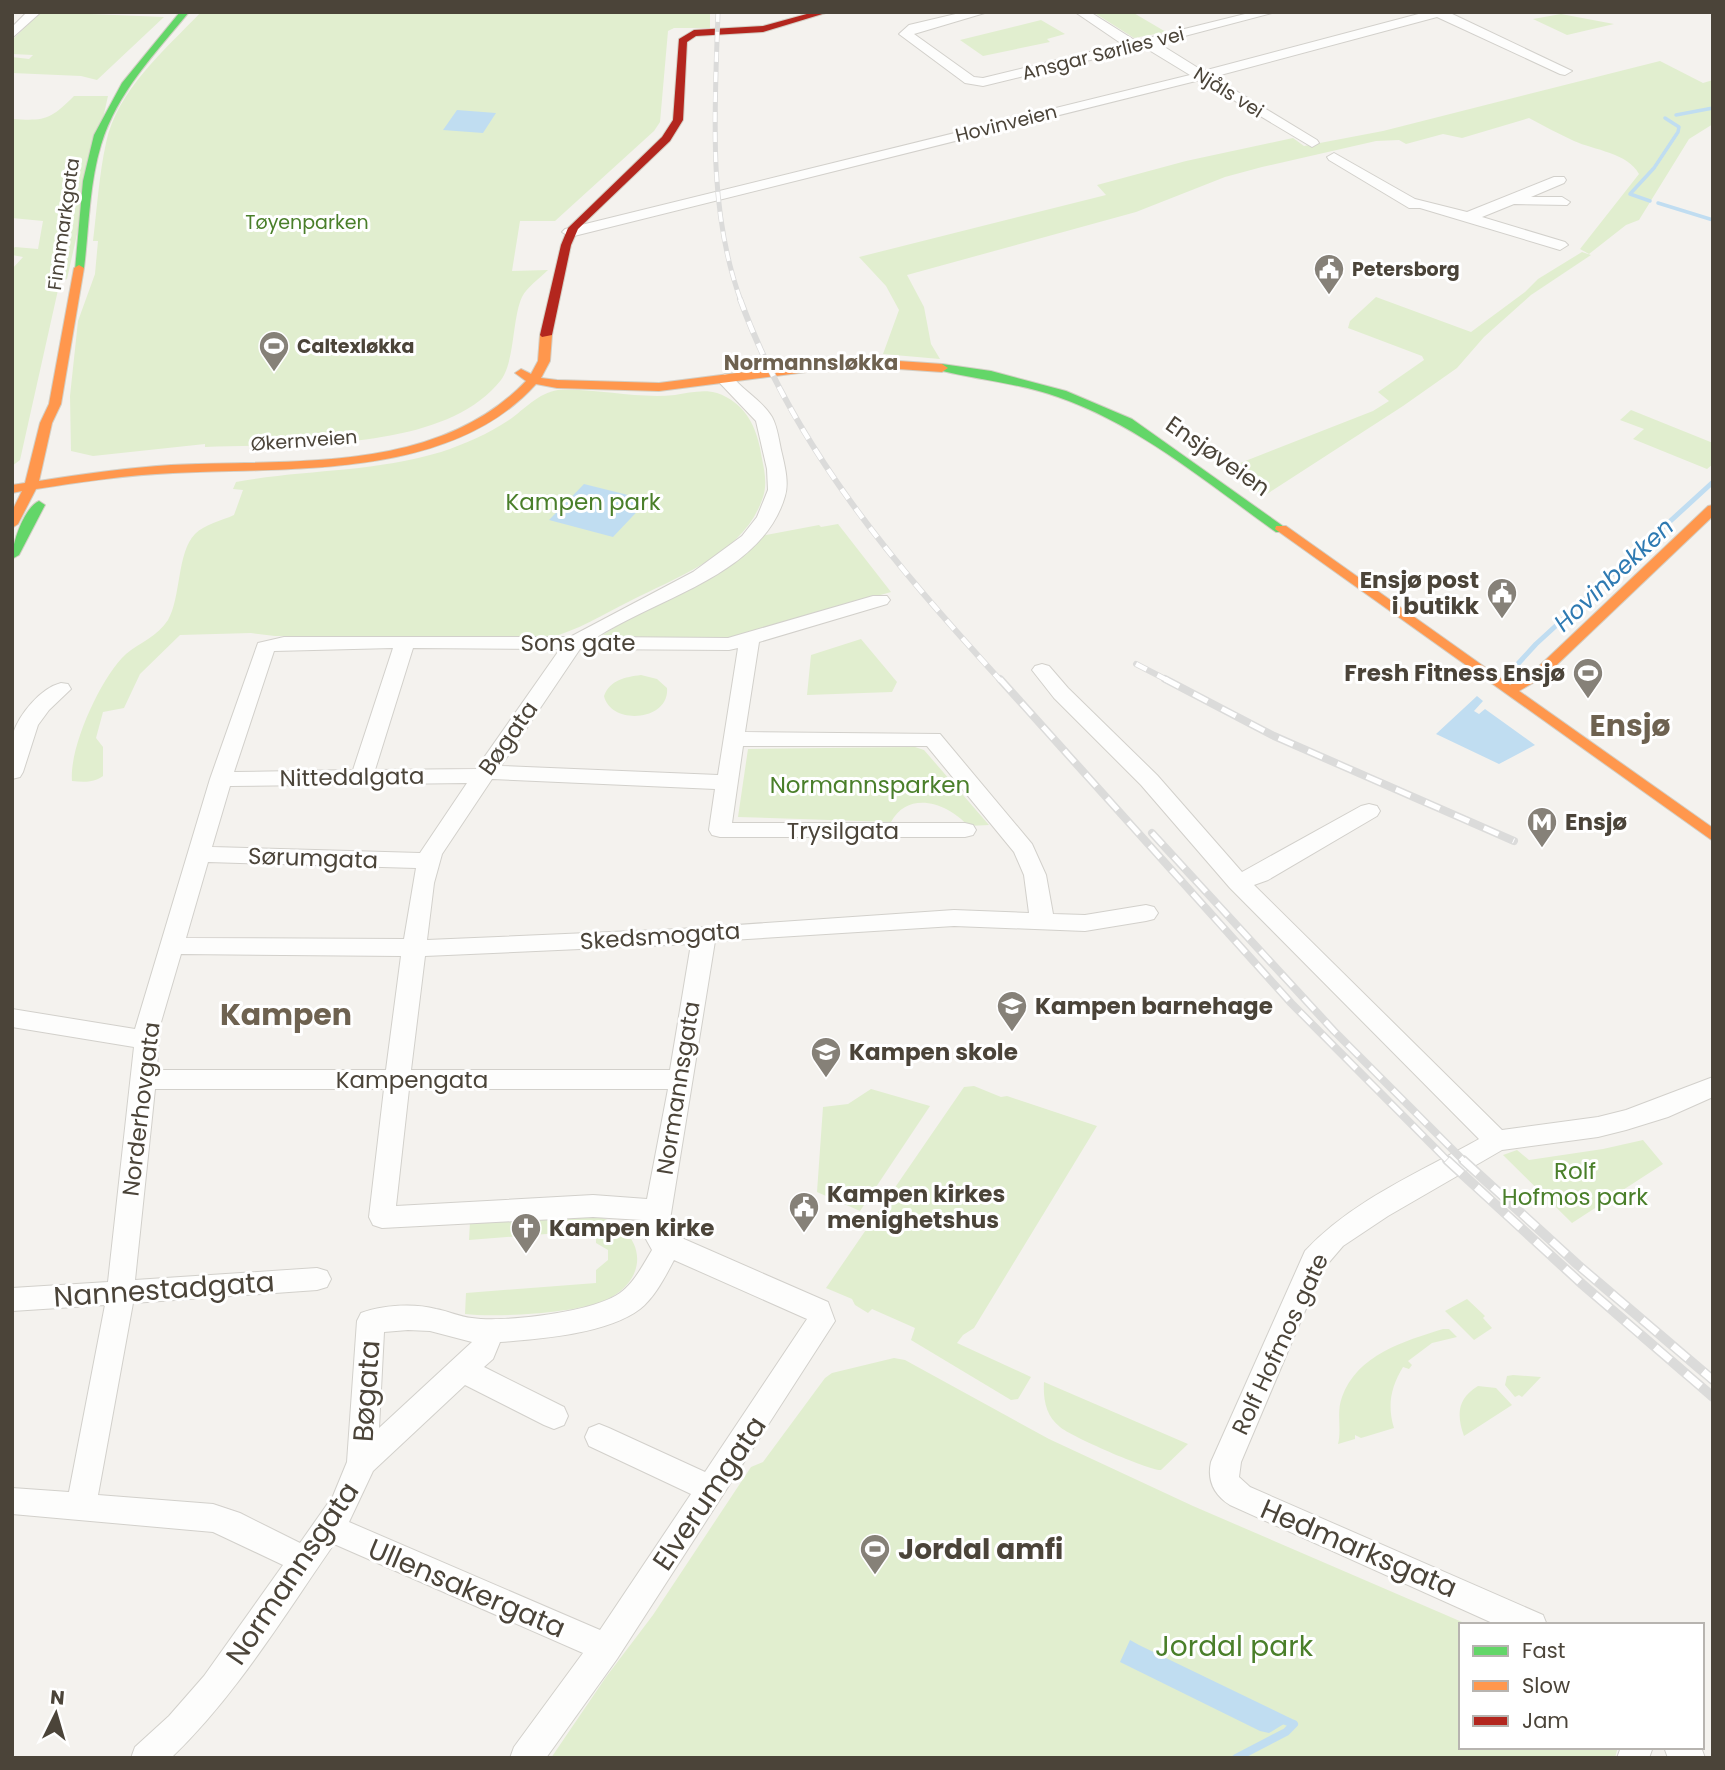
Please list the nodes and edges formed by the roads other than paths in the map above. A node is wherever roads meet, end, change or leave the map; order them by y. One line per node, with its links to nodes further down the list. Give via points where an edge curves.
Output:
1 (36, 12): 9 (street)
2 (185, 12): 11 (main road, Finnmarkgata)
3 (195, 12): 11 (main road, Finnmarkgata)
4 (825, 12): 21 (main road, Økernveien, via 773,27 699,32 684,39 674,128)
5 (982, 12): 10 (street, Ansgar Sørlies vei, via 907,32 908,36 976,82)
6 (1081, 12): 10 (street, Njåls vei)
7 (1270, 12): 10 (street, Ansgar Sørlies vei)
8 (1441, 13): 12 (street); 13 (street, Hovinveien)
9 (12, 34)
10 (1140, 44): 13 (street, Njåls vei)
11 (144, 62): 25 (main road, Finnmarkgata, via 113,103 94,149)
12 (1565, 71)
13 (1200, 74): 14 (street, Njåls vei); 21 (street, Hovinveien)
14 (1312, 143)
15 (1334, 157): 19 (street)
16 (1559, 180): 17 (street)
17 (1511, 201): 18 (street); 20 (street)
18 (1562, 202)
19 (1417, 204): 20 (street)
20 (1469, 217): 22 (street)
21 (570, 232): 23 (main road, Økernveien, via 545,338 533,351)
22 (1560, 245)
23 (531, 375): 24 (main road, Ensjøveien, via 581,386 659,387); 27 (main road, Økernveien, via 506,406 483,421 396,452 344,460)
24 (725, 379): 37 (street, Bøgata, via 767,425 778,481 769,514 754,536 725,560); 41 (main road, Ensjøveien, via 839,365 920,365 1003,377 1090,405 1157,440)
25 (55, 404): 26 (main road, Finnmarkgata); 29 (main road, Finnmarkgata)
26 (61, 432)
27 (53, 472): 29 (main road, Økernveien); 33 (main road)
28 (12, 477): 29 (main road, Økernveien)
29 (33, 479): 30 (main road, Økernveien); 32 (main road, Finnmarkgata)
30 (12, 489)
31 (1713, 509): 41 (main road, via 1540,673)
32 (12, 524)
33 (12, 555)
34 (880, 600): 35 (street, Sons gate)
35 (749, 639): 37 (street, Sons gate, via 729,644); 42 (street)
36 (405, 643): 37 (street, Sons gate); 38 (street, Sons gate); 45 (street)
37 (574, 643): 44 (street, Bøgata)
38 (270, 645): 46 (street, Norderhovgata, via 261,652)
39 (1042, 670): 53 (street, via 1149,780)
40 (61, 689): 43 (street, via 34,713)
41 (1509, 691): 50 (main road, Ensjøveien)
42 (734, 739): 47 (street); 55 (street, via 933,739 1024,849 1035,875)
43 (12, 772)
44 (484, 774): 45 (street, Nittedalgata); 47 (street, Nittedalgata); 52 (street, Bøgata)
45 (362, 776): 46 (street, Nittedalgata)
46 (221, 779): 51 (street, Norderhovgata)
47 (727, 782): 49 (street, Trysilgata, via 720,830)
48 (1369, 811): 53 (street)
49 (965, 830)
50 (1713, 836)
51 (198, 854): 52 (street, Sørumgata); 57 (street, Norderhovgata)
52 (428, 861): 58 (street, Bøgata)
53 (1238, 882): 65 (street)
54 (1146, 913): 55 (street, Skedsmogata, via 1085,923)
55 (1042, 919): 56 (street, Skedsmogata, via 954,918)
56 (706, 934): 58 (street, Skedsmogata); 61 (street, Normannsgata)
57 (173, 946): 58 (street, Skedsmogata); 60 (street, Norderhovgata)
58 (414, 949): 63 (street, Bøgata)
59 (12, 1018): 60 (street)
60 (145, 1040): 62 (street, Norderhovgata)
61 (681, 1079): 63 (street, Kampengata); 66 (street, Normannsgata)
62 (144, 1080): 63 (street, Kampengata); 69 (street, Norderhovgata)
63 (396, 1080): 66 (street, Bøgata, via 382,1217 593,1206)
64 (1713, 1086): 65 (street, Rolf Hofmos gate, via 1626,1120)
65 (1497, 1141): 76 (street, Rolf Hofmos gate, via 1379,1208 1325,1246 1306,1276 1232,1446 1223,1471)
66 (656, 1210): 67 (street, Normannsgata, via 655,1232)
67 (664, 1244): 71 (street, via 650,1277 621,1307 583,1320); 77 (street, Elverumgata, via 817,1310 821,1321)
68 (317, 1279): 69 (street, Nannestadgata)
69 (120, 1292): 70 (street, Nannestadgata); 79 (street, Norderhovgata)
70 (12, 1300)
71 (489, 1331): 72 (street, Normannsgata, via 482,1351); 75 (street, Bøgata, via 429,1319 371,1321)
72 (462, 1370): 73 (street); 75 (street, Normannsgata)
73 (554, 1416)
74 (599, 1437): 77 (street)
75 (362, 1462): 80 (street, Normannsgata)
76 (1227, 1486): 82 (street, Hedmarksgata, via 1240,1496)
77 (711, 1489): 83 (street, Elverumgata)
78 (12, 1501): 79 (street)
79 (81, 1506): 81 (street, via 213,1518)
80 (329, 1528): 81 (street, Normannsgata); 83 (street, Ullensakergata)
81 (306, 1561): 84 (street, Normannsgata, via 207,1697)
82 (1527, 1623)
83 (606, 1648): 85 (street, Elverumgata)
84 (146, 1758)
85 (526, 1758)

